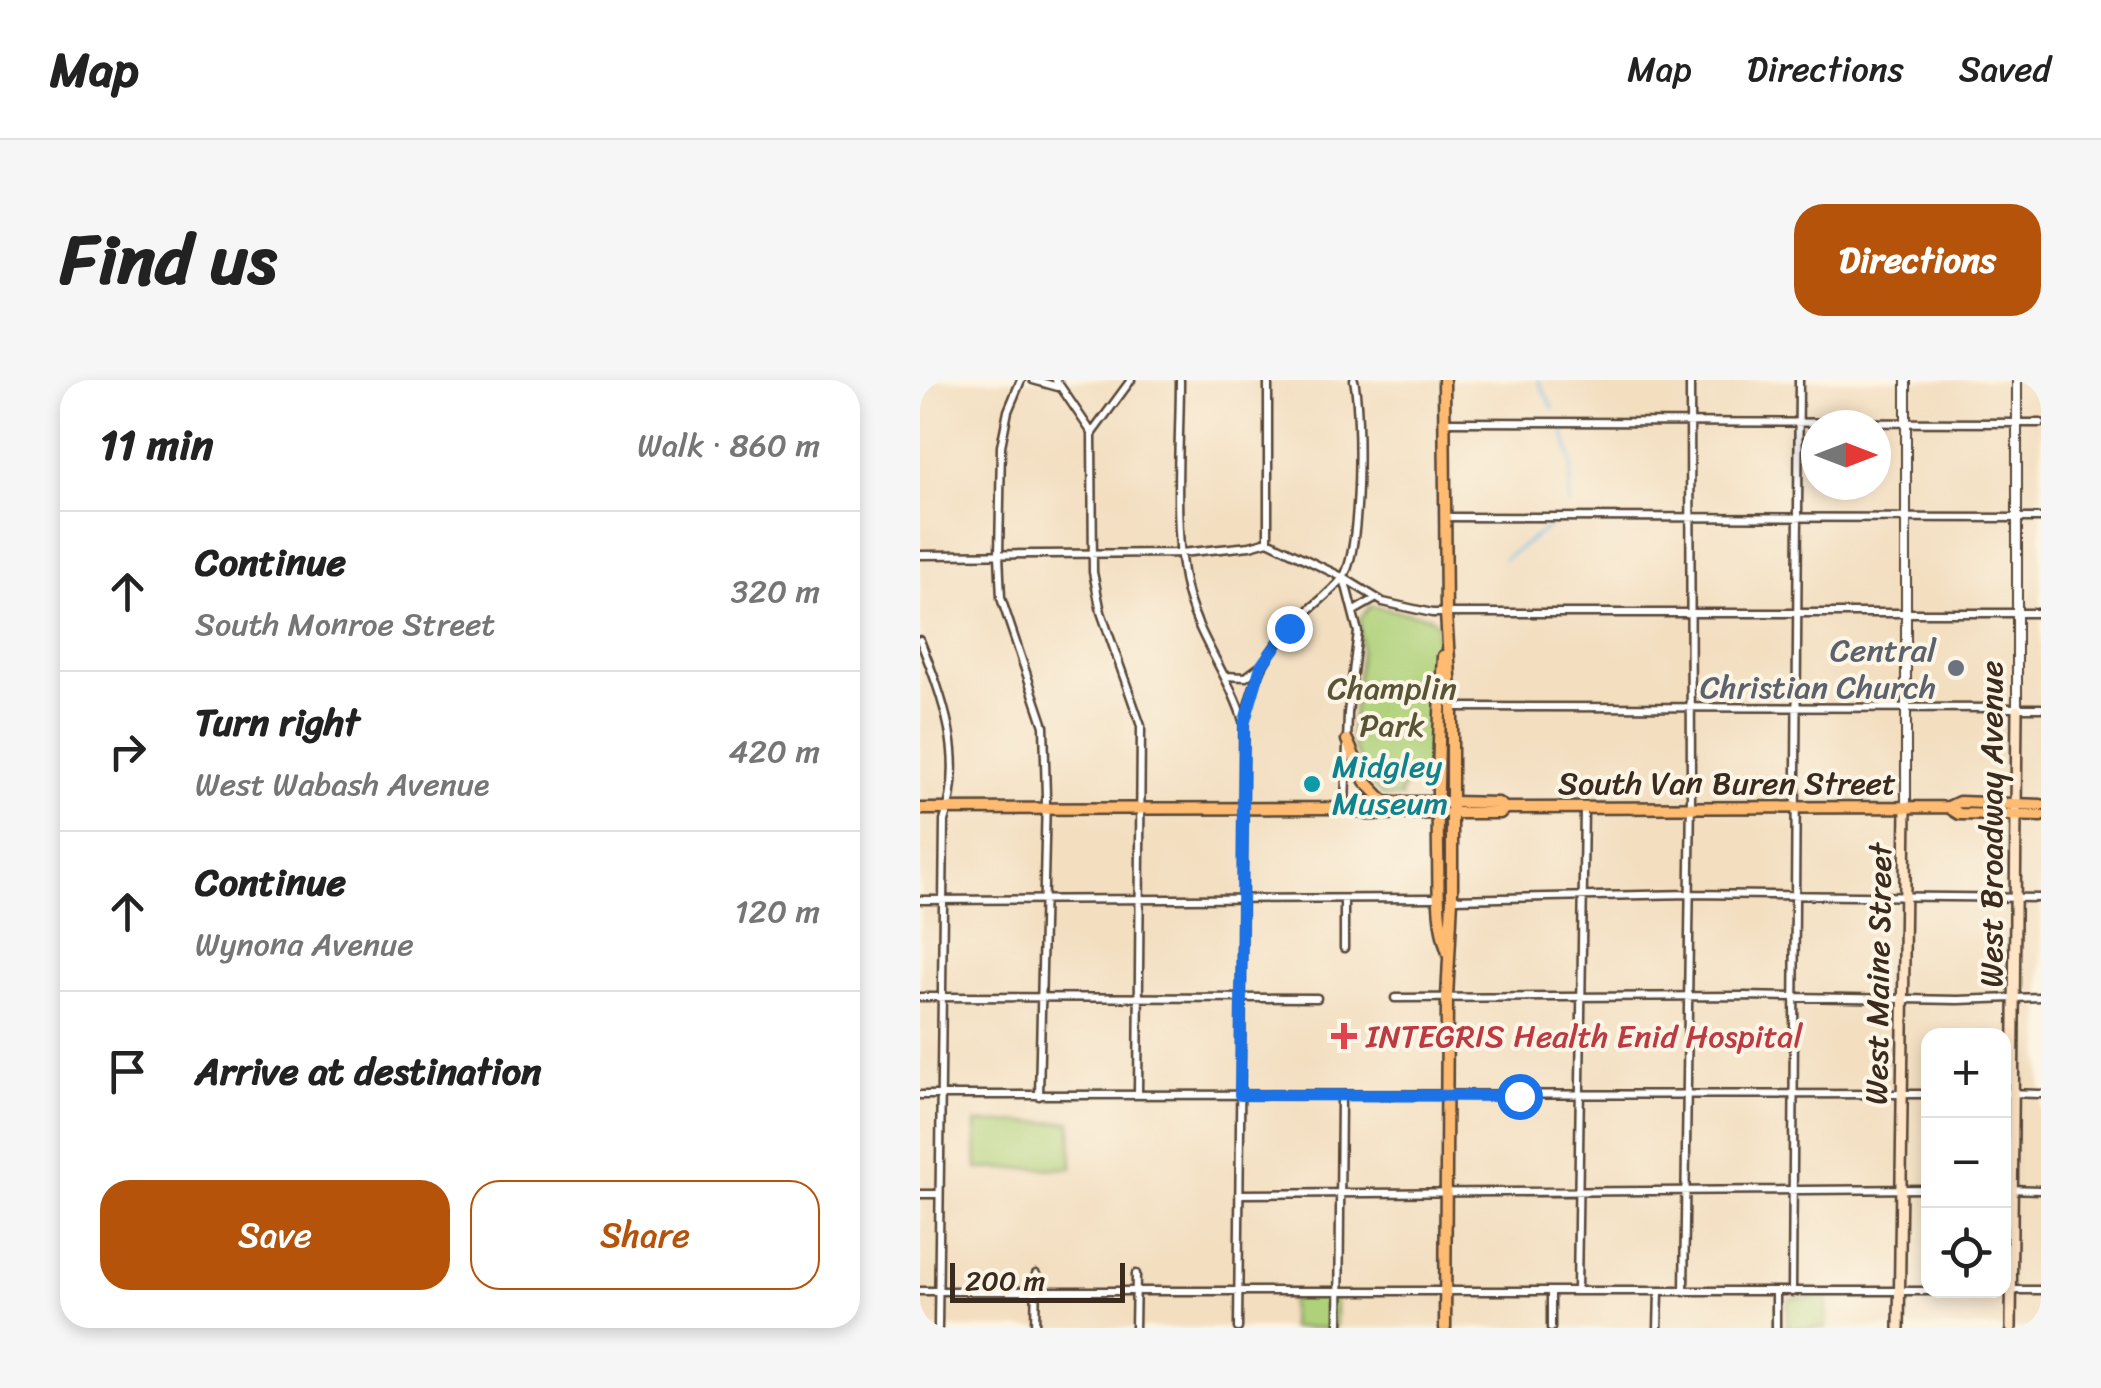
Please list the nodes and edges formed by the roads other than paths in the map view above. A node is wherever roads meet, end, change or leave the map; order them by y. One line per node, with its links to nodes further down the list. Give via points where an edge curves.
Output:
1 (1022, 380): 29 (street, via 1001,446)
2 (1034, 380): 12 (street)
3 (1131, 380): 19 (street)
4 (1180, 380): 27 (street)
5 (1268, 380): 26 (street)
6 (1354, 380): 31 (street, via 1356,518)
7 (1444, 380): 13 (main road)
8 (1690, 380): 14 (street)
9 (1799, 380): 15 (street)
10 (1906, 380): 16 (street, West Maine Street)
11 (2017, 380): 17 (street, West Broadway Avenue)
12 (1058, 383): 19 (street)
13 (1444, 422): 14 (street); 20 (main road)
14 (1690, 422): 15 (street); 21 (street)
15 (1799, 423): 16 (street); 22 (street)
16 (1906, 423): 17 (street); 23 (street, West Maine Street)
17 (2017, 423): 18 (street); 24 (street, West Broadway Avenue)
18 (2041, 423)
19 (1092, 432): 30 (street)
20 (1445, 516): 21 (street); 38 (main road)
21 (1689, 518): 22 (street); 36 (street)
22 (1798, 518): 23 (street); 34 (street)
23 (1906, 518): 24 (street); 35 (street, West Maine Street)
24 (2017, 518): 25 (street); 37 (street, West Broadway Avenue)
25 (2041, 518)
26 (1268, 541): 27 (street); 31 (street)
27 (1181, 553): 30 (street); 42 (street, via 1197,624)
28 (920, 555): 29 (street)
29 (1000, 555): 30 (street); 53 (street, via 1000,598 1044,726)
30 (1091, 556): 54 (street, via 1101,612 1141,726)
31 (1344, 578): 32 (street); 33 (street); 41 (street, via 1289,628)
32 (1376, 598): 33 (street); 38 (street)
33 (1354, 610): 50 (street, via 1358,650)
34 (1798, 612): 35 (street); 36 (street); 43 (street)
35 (1906, 612): 37 (street); 47 (street, West Maine Street)
36 (1692, 613): 38 (street); 45 (street)
37 (2017, 613): 39 (street); 48 (street, West Broadway Avenue)
38 (1446, 614): 44 (main road); 57 (main road)
39 (2041, 614)
40 (920, 640): 64 (street, via 950,728)
41 (1261, 666): 42 (street, via 1246,677); 49 (street)
42 (1222, 676): 49 (street)
43 (1799, 707): 45 (street); 47 (street); 61 (street)
44 (1452, 708): 45 (street); 58 (main road)
45 (1692, 708): 60 (street)
46 (2041, 708): 48 (street)
47 (1906, 709): 48 (street); 62 (street, West Maine Street)
48 (2017, 710): 65 (main road, West Broadway Avenue)
49 (1244, 724): 55 (street)
50 (1347, 740): 51 (main road, via 1364,781); 56 (street)
51 (1386, 802): 56 (main road, South Van Buren Street); 57 (main road, South Van Buren Street)
52 (2041, 805): 65 (main road)
53 (1044, 808): 54 (main road, South Van Buren Street); 64 (main road, South Van Buren Street); 78 (street)
54 (1142, 808): 55 (main road, South Van Buren Street); 79 (street)
55 (1244, 808): 56 (main road, South Van Buren Street); 74 (street)
56 (1344, 808): 57 (main road, South Van Buren Street, via 1368,814)
57 (1438, 808): 58 (main road, South Van Buren Street); 71 (main road)
58 (1452, 808): 59 (main road, South Van Buren Street); 75 (main road)
59 (1584, 808): 60 (main road, South Van Buren Street); 69 (street)
60 (1691, 808): 61 (main road, South Van Buren Street); 67 (street)
61 (1798, 808): 62 (main road, South Van Buren Street); 68 (street)
62 (1906, 808): 65 (main road, South Van Buren Street, via 1948,807 1959,814); 70 (main road, West Maine Street)
63 (920, 809): 64 (main road, South Van Buren Street)
64 (948, 809): 77 (street)
65 (2018, 810): 66 (main road); 72 (main road, West Broadway Avenue)
66 (2041, 816)
67 (1690, 894): 68 (street); 69 (street); 86 (street)
68 (1797, 894): 70 (street); 91 (street)
69 (1582, 895): 75 (street); 85 (street)
70 (1905, 895): 72 (street); 96 (main road, West Maine Street)
71 (1439, 898): 80 (street); 82 (main road)
72 (2016, 898): 73 (street); 87 (main road, West Broadway Avenue)
73 (2041, 898)
74 (1243, 899): 79 (street); 80 (street); 90 (street)
75 (1452, 899): 82 (main road)
76 (920, 900): 77 (street)
77 (944, 900): 78 (street); 83 (street)
78 (1042, 900): 79 (street); 84 (street)
79 (1140, 900): 89 (street)
80 (1344, 900): 81 (street)
81 (1344, 948)
82 (1448, 954): 95 (main road)
83 (943, 996): 84 (street); 88 (street); 106 (street)
84 (1040, 996): 89 (street); 107 (street)
85 (1581, 996): 86 (street); 95 (street); 111 (street)
86 (1688, 996): 91 (street); 105 (street)
87 (2015, 996): 92 (street); 96 (street); 97 (main road, West Broadway Avenue)
88 (920, 997)
89 (1139, 997): 90 (street); 108 (street)
90 (1241, 997): 93 (street); 104 (street)
91 (1796, 997): 96 (street); 99 (street)
92 (2041, 997)
93 (1317, 998)
94 (1395, 998): 95 (street)
95 (1447, 998): 110 (main road)
96 (1903, 1000): 100 (main road, West Maine Street)
97 (2011, 1061)
98 (2011, 1093): 102 (street)
99 (1794, 1094): 100 (street); 105 (street); 114 (street)
100 (1902, 1094): 101 (street); 115 (main road, West Maine Street)
101 (1921, 1094)
102 (2041, 1094)
103 (920, 1095): 106 (street)
104 (1240, 1095): 108 (street); 109 (street); 122 (street)
105 (1686, 1095): 111 (street); 117 (street)
106 (942, 1096): 107 (street); 121 (street)
107 (1039, 1096): 108 (street)
108 (1138, 1096)
109 (1341, 1096): 110 (street); 123 (street)
110 (1447, 1096): 111 (street); 119 (main road)
111 (1580, 1096): 118 (street)
112 (1921, 1189): 115 (street)
113 (2011, 1189): 116 (street)
114 (1793, 1190): 115 (street); 117 (street); 140 (street)
115 (1900, 1190): 141 (main road, West Maine Street)
116 (2041, 1190)
117 (1685, 1191): 118 (street); 138 (street)
118 (1578, 1192): 119 (street); 134 (street)
119 (1446, 1193): 123 (street); 133 (main road)
120 (920, 1194): 121 (street)
121 (939, 1194): 130 (street)
122 (1239, 1194): 123 (street); 131 (street)
123 (1340, 1194): 132 (street)
124 (1036, 1274): 135 (street)
125 (1136, 1274): 136 (street)
126 (1551, 1290): 133 (street); 134 (street); 150 (street)
127 (2011, 1290): 128 (street)
128 (2041, 1290)
129 (920, 1291): 130 (street)
130 (939, 1291): 135 (street); 144 (street)
131 (1238, 1291): 132 (street); 136 (street); 147 (street)
132 (1339, 1291): 133 (street); 148 (street)
133 (1445, 1291): 149 (main road)
134 (1577, 1291): 137 (street)
135 (1036, 1292): 136 (street); 145 (street)
136 (1136, 1292): 146 (street)
137 (1659, 1292): 138 (street); 151 (street)
138 (1684, 1292): 139 (street)
139 (1776, 1292): 140 (street); 152 (street)
140 (1792, 1292): 141 (street)
141 (1898, 1292): 142 (street); 153 (main road, West Maine Street)
142 (1921, 1292)
143 (2005, 1298): 154 (main road, West Broadway Avenue)
144 (938, 1328)
145 (1036, 1328)
146 (1136, 1328)
147 (1238, 1328)
148 (1339, 1328)
149 (1445, 1328)
150 (1551, 1328)
151 (1658, 1328)
152 (1776, 1328)
153 (1898, 1328)
154 (2011, 1328)

